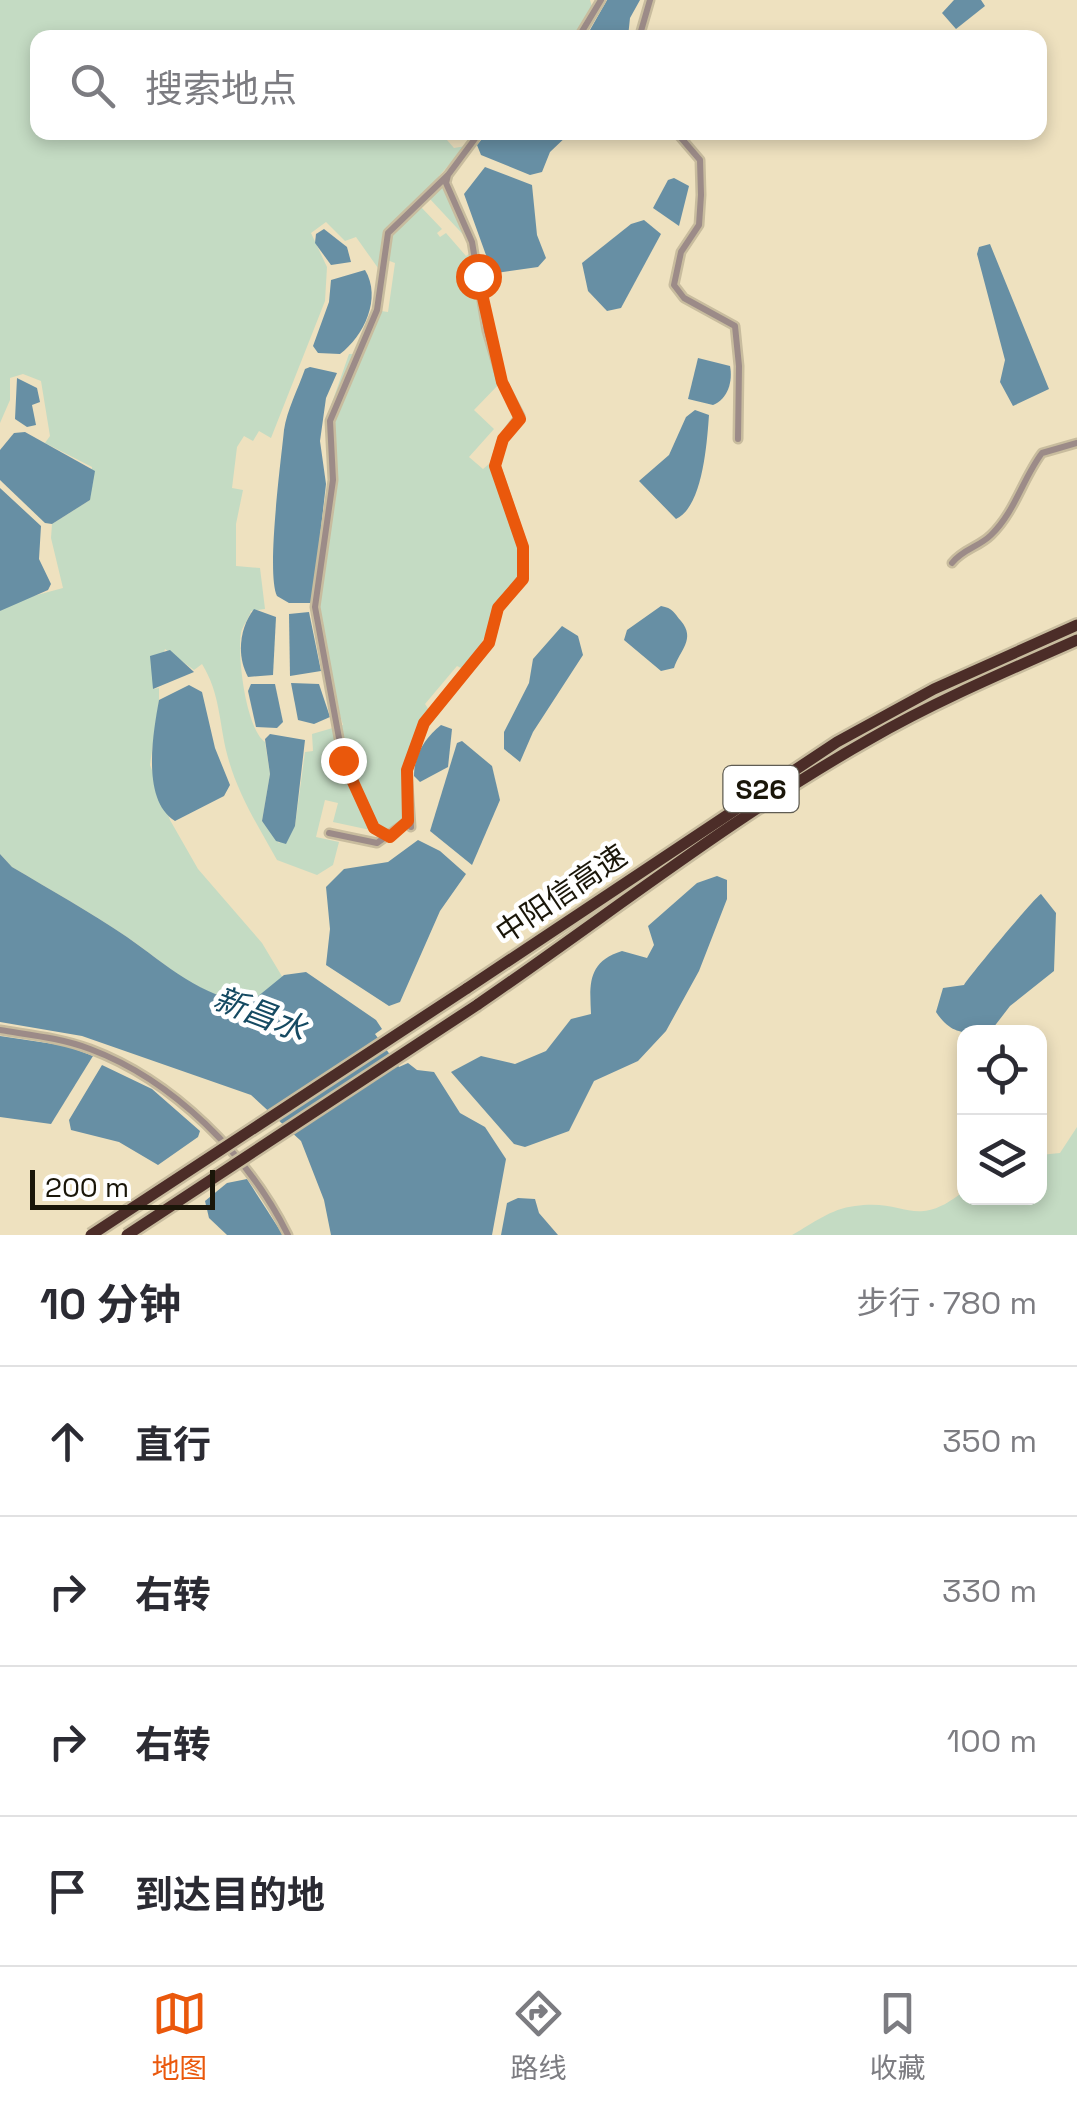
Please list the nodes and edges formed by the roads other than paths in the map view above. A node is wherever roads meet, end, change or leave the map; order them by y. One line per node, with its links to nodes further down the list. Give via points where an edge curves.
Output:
1 (600, 0): 3 (street)
2 (650, 0): 4 (street)
3 (583, 30)
4 (641, 30)
5 (474, 140): 7 (street)
6 (684, 140): 8 (street, via 698,155 701,195 699,225 679,256 674,285 694,305 734,326)
7 (448, 175): 14 (street, via 388,232 376,310 330,421 333,480 315,606 343,760 374,828); 14 (street, via 472,242 502,382 520,416 495,466 526,564 519,586 498,608 489,643 424,723 407,770 409,824)
8 (738, 439)
9 (1077, 443): 10 (street, via 1038,456 1020,497 990,537)
10 (952, 563)
11 (1077, 625): 16 (highway, 中阳信高速 / S26, bridge, via 860,728)
12 (1077, 640): 17 (highway, 中阳信高速 / S26, bridge, via 844,754)
13 (329, 833): 14 (street, via 368,844)
14 (390, 837)
15 (0, 1030): 18 (street, via 76,1044 148,1078 245,1168)
16 (91, 1235)
17 (127, 1235)
18 (288, 1235)

